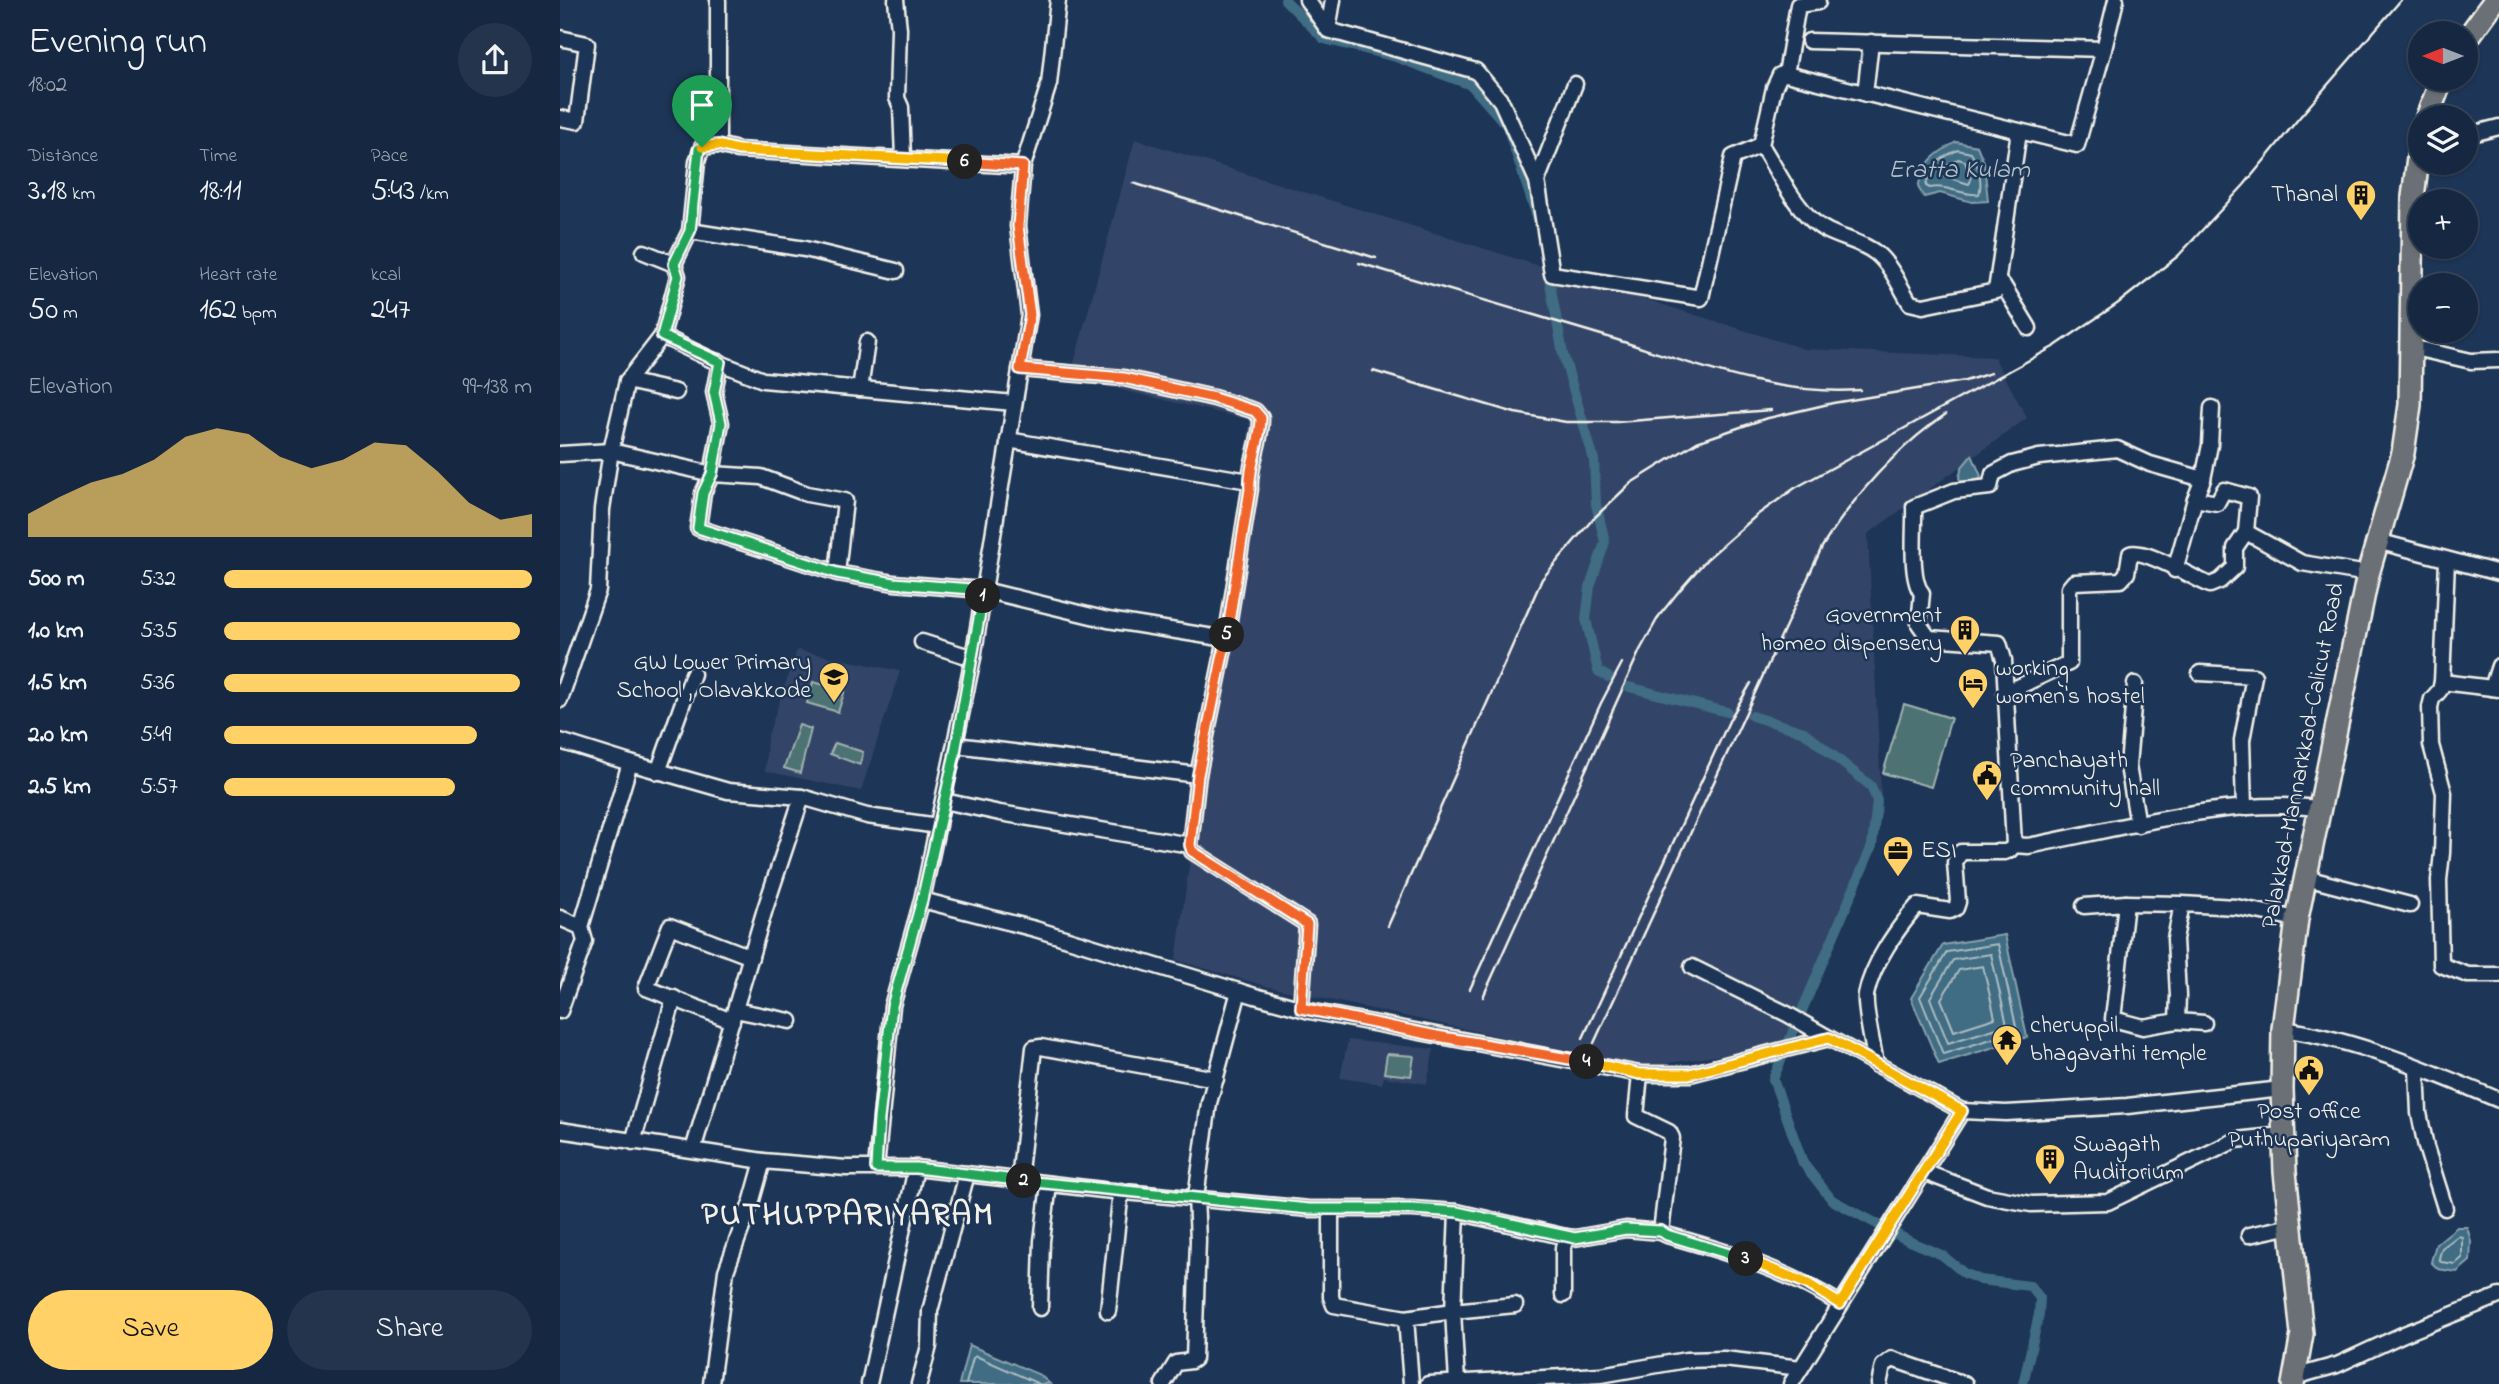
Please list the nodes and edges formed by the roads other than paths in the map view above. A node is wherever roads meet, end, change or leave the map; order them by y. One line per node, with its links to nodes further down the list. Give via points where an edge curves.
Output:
1 (718, 0): 24 (street)
2 (896, 0): 26 (street)
3 (1058, 0): 27 (street, via 1049,84)
4 (1307, 0): 12 (street)
5 (1333, 0): 12 (street)
6 (2116, 0): 16 (street)
7 (2495, 0): 10 (highway)
8 (1818, 2): 17 (street, via 1798,5)
9 (2499, 9): 11 (highway)
10 (2478, 22)
11 (2478, 27)
12 (1328, 30): 29 (street, via 1476,71 1501,101)
13 (560, 38): 20 (street, via 587,44 577,121)
14 (1809, 41): 15 (street)
15 (1871, 42): 16 (street); 19 (street)
16 (2104, 49): 22 (street, via 2077,145)
17 (1786, 74): 19 (street); 25 (street, via 1780,75 1774,88)
18 (1575, 85): 29 (street)
19 (1865, 94): 22 (street)
20 (560, 118)
21 (2499, 127): 23 (street)
22 (2019, 131): 34 (street)
23 (2478, 132)
24 (718, 145): 26 (street, via 738,150); 30 (street, via 699,149)
25 (1761, 145): 29 (street, via 1732,157 1702,298 1552,274); 34 (street, via 1795,203 1830,233 1876,253 1910,303 1928,305)
26 (903, 158): 27 (street)
27 (1023, 166): 41 (street, via 1018,226 1030,315)
28 (2416, 175): 38 (highway, Palakkad-Mannarkkad-Calicut Road)
29 (1536, 181)
30 (690, 231): 32 (street); 33 (street, via 805,249)
31 (644, 252): 32 (street)
32 (674, 264): 36 (street, via 678,276)
33 (896, 271)
34 (1998, 288): 35 (street, via 2003,285)
35 (2029, 328)
36 (662, 336): 40 (street); 42 (street)
37 (867, 342): 43 (street)
38 (2410, 347): 39 (street, via 2471,362); 55 (highway, Palakkad-Mannarkkad-Calicut Road, via 2410,405 2403,453)
39 (2499, 360)
40 (720, 362): 43 (street, via 763,380); 50 (street, via 714,392 721,423)
41 (1020, 369): 45 (street); 52 (street, via 1124,378 1255,411 1261,418 1261,434)
42 (627, 381): 44 (street); 48 (street)
43 (860, 389): 45 (street)
44 (676, 392)
45 (1014, 403): 47 (street)
46 (2212, 408): 51 (street)
47 (1008, 440): 52 (street); 61 (street)
48 (611, 451): 49 (street); 50 (street); 72 (street, via 602,509 598,590)
49 (560, 454)
50 (712, 474): 58 (street, via 703,493 699,530); 58 (street, via 761,477 807,494 845,501)
51 (2203, 479): 53 (street); 71 (street, via 2117,449 2086,452 2012,464 1993,474 1990,487 1954,491 1914,507 1914,572 1922,593 1919,624 1929,638 1999,643)
52 (1250, 481): 62 (street)
53 (2195, 499): 54 (street, via 2217,503 2224,490 2249,497); 57 (street)
54 (2246, 532): 57 (street, via 2235,548 2235,567 2220,581 2210,585); 60 (street, via 2302,563)
55 (2377, 541): 56 (street); 60 (highway, Palakkad-Mannarkkad-Calicut Road)
56 (2447, 560): 59 (street); 68 (street)
57 (2175, 570): 71 (street, via 2163,561 2133,552 2121,580 2074,582 2069,588 2069,663)
58 (837, 573): 61 (street)
59 (2499, 573)
60 (2368, 574): 81 (highway, Palakkad-Mannarkkad-Calicut Road)
61 (984, 590): 62 (street, via 1108,620); 64 (street)
62 (1226, 639): 77 (street)
63 (922, 642): 64 (street)
64 (973, 658): 74 (street)
65 (2499, 666): 70 (street)
66 (2200, 673): 80 (street, via 2254,677 2242,740)
67 (693, 674): 76 (street)
68 (2442, 682): 70 (street); 97 (street, via 2430,707 2431,745 2444,793 2441,965 2468,975)
69 (2135, 684): 82 (street, via 2128,766)
70 (2495, 688)
71 (2005, 693): 85 (street)
72 (560, 700)
73 (560, 741): 75 (street)
74 (956, 745): 77 (street); 79 (street)
75 (630, 763): 76 (street); 94 (street)
76 (658, 772): 78 (street, via 728,791)
77 (1198, 775): 84 (street)
78 (802, 797): 83 (street, via 867,816); 95 (street)
79 (944, 800): 83 (street); 84 (street, via 1000,814)
80 (2244, 808): 81 (street); 82 (street, via 2202,811)
81 (2319, 808): 86 (highway, Palakkad-Mannarkkad-Calicut Road)
82 (2138, 825): 85 (street)
83 (938, 826): 87 (street)
84 (1190, 845): 100 (street, via 1192,851 1307,924)
85 (2014, 845): 108 (street, via 2005,852 1961,852 1955,862 1956,908 1917,906 1899,927 1866,997)
86 (2306, 878): 90 (street); 93 (highway, Palakkad-Mannarkkad-Calicut Road)
87 (922, 900): 98 (street); 120 (street, via 892,1006)
88 (2126, 903): 89 (street); 91 (street); 104 (street, via 2113,1019 2143,1027)
89 (2182, 904): 93 (street, via 2236,907); 104 (street, via 2175,939)
90 (2410, 905)
91 (2084, 906)
92 (560, 918): 94 (street)
93 (2297, 919): 106 (highway, Palakkad-Mannarkkad-Calicut Road)
94 (581, 927): 101 (street, via 585,941)
95 (751, 957): 99 (street, via 670,926 646,988); 102 (street)
96 (1692, 967): 107 (street)
97 (2499, 975)
98 (1240, 992): 100 (street); 111 (street)
99 (674, 998): 102 (street); 117 (street)
100 (1301, 1008): 110 (street)
101 (560, 1011)
102 (733, 1016): 103 (street); 118 (street)
103 (790, 1021)
104 (2177, 1021): 105 (street)
105 (2204, 1023)
106 (2283, 1029): 109 (street, via 2335,1039); 112 (highway, Palakkad-Mannarkkad-Calicut Road)
107 (1829, 1038): 108 (street); 110 (street, via 1689,1074)
108 (1876, 1065): 114 (street)
109 (2417, 1068): 113 (street); 128 (street, via 2419,1113)
110 (1640, 1074): 132 (street, via 1636,1116 1669,1132 1672,1138)
111 (1216, 1079): 124 (street, via 1034,1048); 127 (street)
112 (2282, 1089): 114 (street, via 2127,1106); 116 (highway, Palakkad-Mannarkkad-Calicut Road)
113 (2499, 1100)
114 (1962, 1111): 122 (street)
115 (560, 1130): 117 (street)
116 (2283, 1135): 122 (street, via 2236,1140 2108,1202 2031,1204 1987,1196); 131 (highway, Palakkad-Mannarkkad-Calicut Road)
117 (633, 1142): 118 (street)
118 (693, 1150): 119 (street)
119 (763, 1161): 120 (street); 147 (street, via 726,1271)
120 (876, 1168): 121 (street)
121 (916, 1168): 123 (street); 148 (street)
122 (1924, 1172): 138 (street)
123 (967, 1174): 124 (street); 149 (street, via 930,1311 929,1346)
124 (1019, 1180): 125 (street)
125 (1049, 1184): 126 (street); 139 (street)
126 (1121, 1191): 127 (street); 140 (street)
127 (1196, 1197): 129 (street); 150 (street, via 1194,1359 1176,1363)
128 (2445, 1208)
129 (1331, 1209): 130 (street); 142 (street, via 1334,1304)
130 (1457, 1212): 134 (street); 141 (street)
131 (2291, 1226): 133 (street); 144 (highway, Palakkad-Mannarkkad-Calicut Road, via 2302,1334)
132 (1661, 1231): 134 (street, via 1626,1229); 138 (street, via 1745,1258 1808,1284)
133 (2249, 1235)
134 (1566, 1237): 135 (street)
135 (1563, 1295)
136 (2499, 1297): 144 (street)
137 (1516, 1304): 141 (street)
138 (1840, 1304): 143 (street)
139 (1040, 1308)
140 (1108, 1311)
141 (1453, 1311): 142 (street); 146 (street)
142 (1406, 1318): 151 (street)
143 (1801, 1368): 145 (street, via 1699,1359); 153 (street)
144 (2294, 1380)
145 (1540, 1381): 146 (street)
146 (1457, 1382): 152 (street)
147 (711, 1384)
148 (869, 1384)
149 (919, 1384)
150 (1163, 1384)
151 (1411, 1384)
152 (1428, 1384)
153 (1791, 1384)
154 (1879, 1384): 155 (street, via 1883,1366 1892,1359)
155 (1965, 1384)

